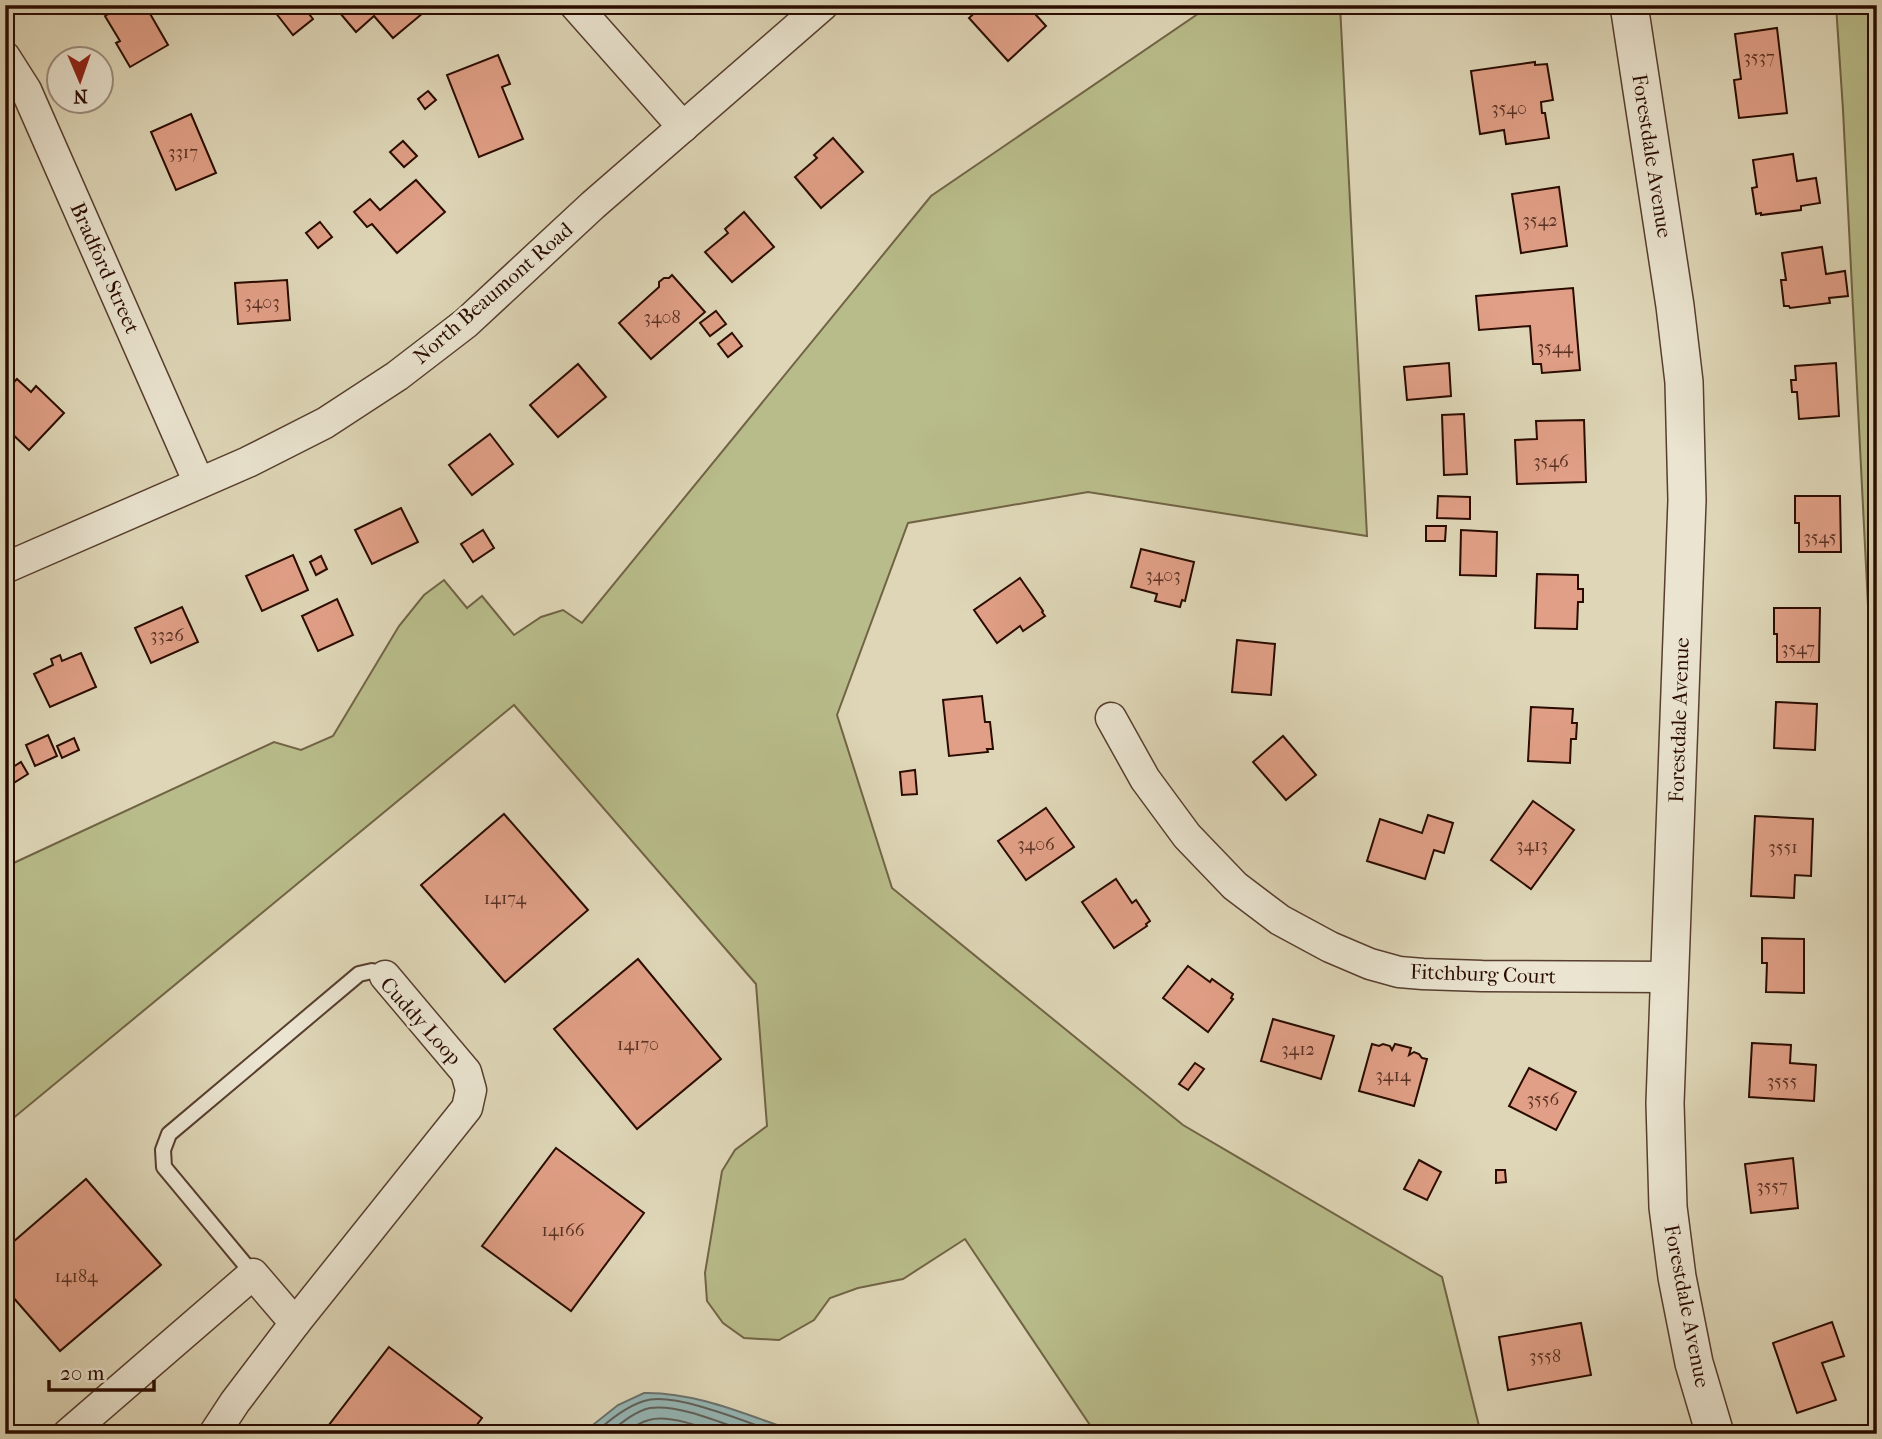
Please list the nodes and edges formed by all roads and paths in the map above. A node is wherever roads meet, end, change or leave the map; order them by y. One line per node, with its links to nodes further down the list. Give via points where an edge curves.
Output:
1 (575, 5): 5 (street)
2 (823, 5): 5 (street, North Beaumont Road)
3 (1629, 5): 10 (street, Forestdale Avenue, via 1684,382 1687,500)
4 (5, 57): 6 (street, Bradford Street, via 26,90)
5 (683, 127): 6 (street, North Beaumont Road, via 466,323 397,376 325,423)
6 (199, 483): 7 (street, North Beaumont Road)
7 (5, 568)
8 (1111, 718): 10 (street, Fitchburg Court, via 1145,779 1187,836 1235,886 1280,920 1331,947 1399,972)
9 (385, 976): 11 (lane, Cuddy Loop, via 372,971 359,974 169,1134 163,1150 164,1167); 12 (street, Cuddy Loop, via 466,1072 471,1090 467,1108)
10 (1669, 977): 15 (street, Forestdale Avenue, via 1668,1208 1694,1363)
11 (253, 1274): 12 (street, Cuddy Loop); 13 (street)
12 (295, 1323): 14 (street, Cuddy Loop)
13 (68, 1434)
14 (214, 1434)
15 (1715, 1434)

